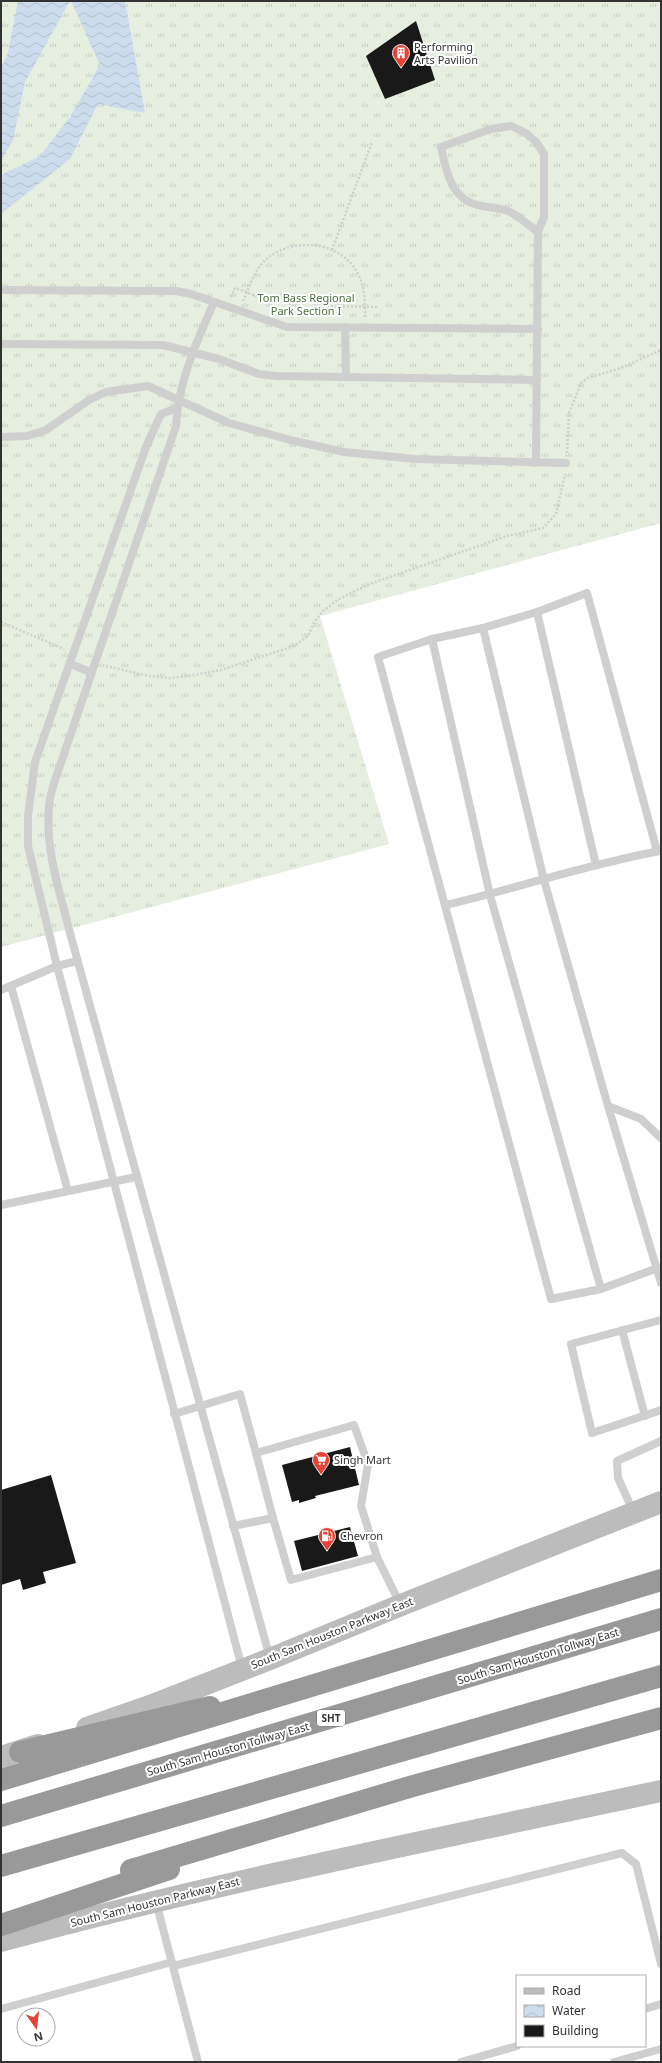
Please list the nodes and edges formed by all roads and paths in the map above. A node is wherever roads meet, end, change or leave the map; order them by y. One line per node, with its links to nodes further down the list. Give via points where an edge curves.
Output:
1 (372, 142): 3 (path)
2 (538, 232): 2 (lane, via 508,210 466,201 455,190 448,177 441,147 491,129 511,126 526,132 544,154 544,217); 15 (lane)
3 (332, 250): 5 (path, via 312,245 283,249 268,257); 9 (path, via 350,262 357,272 362,281)
4 (1, 290): 7 (lane, via 176,291)
5 (247, 292): 6 (path); 10 (path, via 235,288); 12 (path)
6 (270, 301)
7 (214, 302): 10 (lane); 18 (lane)
8 (327, 306): 9 (path)
9 (365, 306): 11 (path); 14 (path)
10 (227, 307): 12 (lane)
11 (379, 307)
12 (238, 310): 13 (lane, via 287,327)
13 (345, 327): 14 (lane); 19 (lane)
14 (365, 328): 15 (lane)
15 (538, 329): 20 (lane)
16 (1, 344): 18 (lane, via 163,345)
17 (661, 350): 24 (path, via 621,368 588,378 582,383 570,413)
18 (193, 352): 19 (lane, via 258,374); 21 (lane)
19 (346, 377): 20 (lane)
20 (537, 380): 23 (lane)
21 (178, 404): 22 (lane, via 148,386 106,392 89,400 46,430 27,436); 23 (lane, via 229,423 344,452 414,459); 29 (lane, via 161,414 146,447); 30 (lane, via 176,426)
22 (1, 437)
23 (536, 461): 24 (lane)
24 (566, 462): 30 (path, via 565,479 556,514 542,528 507,536 367,585 339,599 323,611 308,636 294,646 221,670 170,678 149,676)
25 (537, 612): 27 (lane); 33 (lane, via 587,593); 34 (lane)
26 (1, 622): 29 (path)
27 (483, 628): 28 (lane); 35 (lane)
28 (432, 639): 36 (lane); 37 (lane, via 378,657)
29 (74, 653): 31 (lane)
30 (95, 663): 32 (lane)
31 (70, 664): 32 (lane); 39 (lane, via 35,762 28,816 28,846)
32 (91, 672): 38 (lane, via 56,776 49,807 51,855)
33 (659, 851): 34 (lane)
34 (596, 865): 35 (lane)
35 (544, 880): 36 (lane); 42 (lane)
36 (490, 895): 37 (lane); 50 (lane)
37 (446, 905): 50 (lane, via 551,1299)
38 (77, 961): 39 (lane); 44 (lane)
39 (58, 966): 40 (lane); 45 (lane)
40 (11, 986): 41 (lane); 46 (lane)
41 (1, 990)
42 (608, 1106): 43 (lane, via 641,1119); 48 (lane)
43 (661, 1138)
44 (136, 1177): 45 (lane); 53 (lane)
45 (114, 1182): 46 (lane); 55 (lane)
46 (68, 1191): 47 (lane)
47 (1, 1205)
48 (656, 1269): 49 (lane); 50 (lane)
49 (661, 1283)
50 (601, 1289)
51 (661, 1320): 52 (lane)
52 (622, 1330): 56 (lane); 56 (lane, via 571,1344 592,1433)
53 (202, 1406): 55 (lane); 58 (lane, via 240,1394); 62 (lane)
54 (661, 1410): 56 (lane)
55 (174, 1414): 69 (lane)
56 (645, 1416)
57 (661, 1441): 60 (lane, via 618,1461 618,1478)
58 (256, 1453): 61 (lane); 63 (lane, via 354,1425 368,1464 361,1506)
59 (661, 1502): 60 (main road, South Sam Houston Parkway East)
60 (634, 1512): 66 (main road, South Sam Houston Parkway East)
61 (273, 1518): 62 (lane); 63 (lane, via 291,1580)
62 (233, 1526): 68 (lane)
63 (377, 1557): 66 (lane)
64 (661, 1580): 74 (highway, bridge)
65 (661, 1591): 73 (highway, via 266,1693)
66 (401, 1605): 68 (main road, South Sam Houston Parkway East)
67 (661, 1619): 76 (highway, South Sam Houston Tollway East / SHT)
68 (270, 1659): 69 (main road, South Sam Houston Parkway East)
69 (242, 1669): 73 (main road, South Sam Houston Parkway East, via 150,1706)
70 (661, 1676): 77 (highway)
71 (661, 1708): 80 (highway)
72 (661, 1718): 79 (highway, bridge, via 413,1786)
73 (10, 1754)
74 (1, 1780)
75 (661, 1791): 78 (main road, South Sam Houston Parkway East, via 337,1859)
76 (1, 1816)
77 (1, 1866)
78 (156, 1901): 81 (main road, South Sam Houston Parkway East); 82 (lane)
79 (1, 1909)
80 (1, 1924)
81 (1, 1941)
82 (172, 1964): 83 (lane, via 622,1854 636,1864); 85 (lane); 89 (lane)
83 (661, 1964)
84 (661, 2004): 86 (lane)
85 (1, 2008)
86 (646, 2009)
87 (516, 2046): 90 (lane)
88 (661, 2049): 91 (lane)
89 (198, 2062)
90 (461, 2062)
91 (614, 2062)

